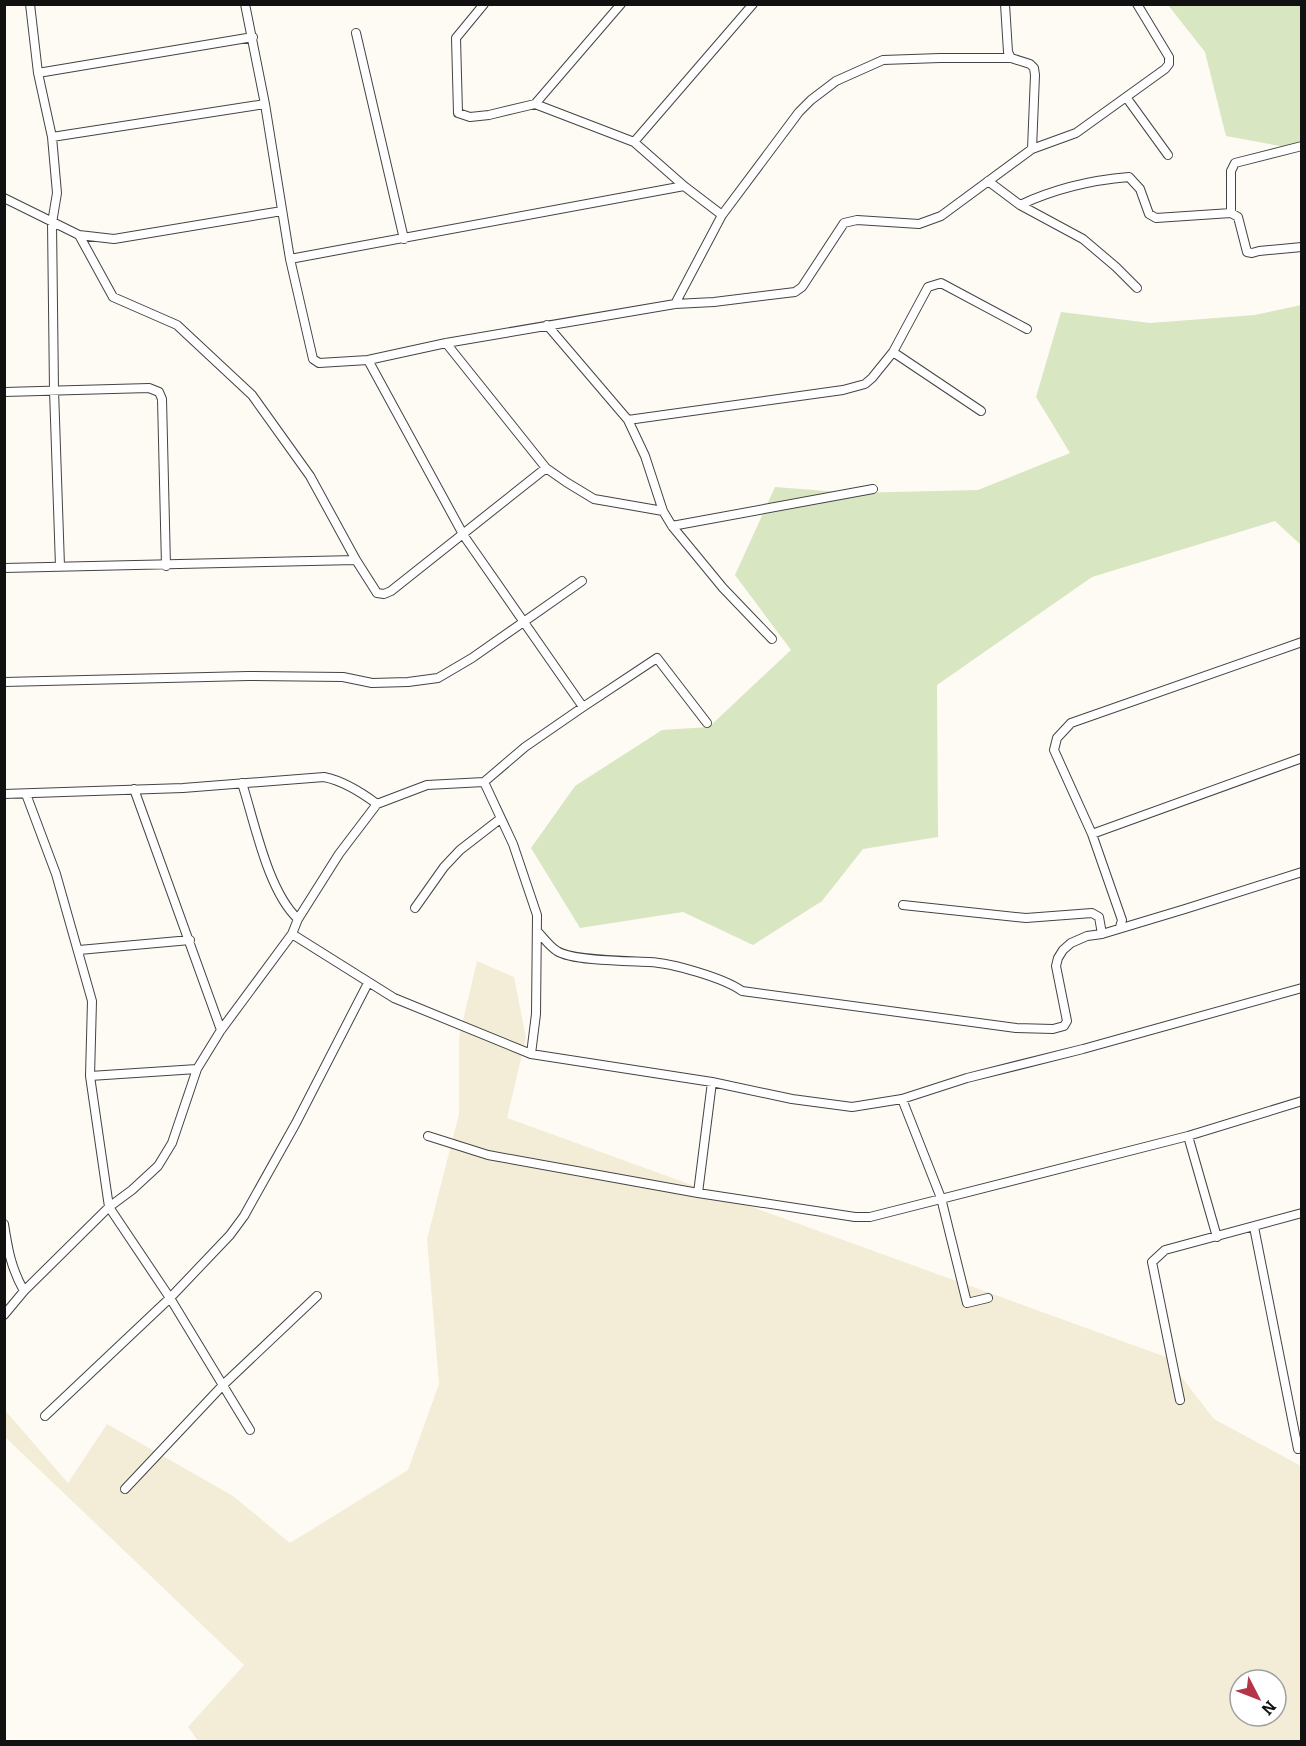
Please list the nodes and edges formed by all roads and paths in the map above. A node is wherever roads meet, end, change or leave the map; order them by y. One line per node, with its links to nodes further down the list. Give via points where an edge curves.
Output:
1 (30, 4): 11 (street)
2 (246, 4): 9 (street)
3 (484, 4): 14 (street, via 456,38 458,113 470,117 489,115)
4 (621, 4): 14 (street)
5 (753, 4): 16 (street)
6 (1005, 4): 10 (street)
7 (1137, 4): 12 (street, via 1169,64)
8 (356, 33): 29 (street)
9 (253, 37): 11 (street); 13 (street)
10 (1011, 58): 18 (street, via 1034,68); 26 (street, via 883,60 836,81 799,112)
11 (38, 74): 15 (street)
12 (1126, 97): 18 (street, via 1076,134); 19 (street)
13 (266, 104): 15 (street); 24 (street)
14 (535, 104): 16 (street)
15 (52, 137): 27 (street, via 57,193)
16 (634, 142): 21 (street)
17 (1302, 146): 25 (street, via 1235,163)
18 (1032, 149): 20 (street)
19 (1168, 155)
20 (988, 181): 23 (street); 33 (street, via 940,216 919,224 857,220 844,223 795,292)
21 (684, 186): 26 (street); 29 (street)
22 (4, 198): 27 (street)
23 (1020, 205): 25 (street, via 1089,182 1129,177 1140,189 1149,214 1156,218); 32 (street, via 1083,239)
24 (282, 211): 28 (street, via 114,238); 31 (street)
25 (1232, 213): 30 (street, via 1239,217 1246,252)
26 (722, 215): 33 (street)
27 (52, 223): 28 (street); 39 (street)
28 (79, 235): 48 (street, via 113,297 177,324 252,395 310,476)
29 (404, 238): 31 (street)
30 (1302, 247)
31 (290, 259): 38 (street, via 313,359 319,363)
32 (1137, 288)
33 (675, 304): 34 (street)
34 (547, 325): 36 (street); 42 (street)
35 (1027, 329): 37 (street, via 941,283 928,287)
36 (446, 343): 38 (street); 43 (street)
37 (893, 352): 41 (street); 42 (street, via 865,384 843,390)
38 (368, 360): 47 (street)
39 (54, 390): 40 (street); 49 (street); 50 (street, via 149,388 159,392)
40 (4, 392)
41 (981, 411)
42 (628, 420): 45 (street)
43 (546, 468): 45 (street, via 594,499); 47 (street)
44 (873, 489): 46 (street)
45 (663, 511): 46 (street)
46 (672, 526): 54 (street)
47 (464, 536): 48 (street, via 384,594 373,589); 53 (street)
48 (356, 560): 50 (street)
49 (60, 566): 50 (street); 51 (street)
50 (166, 566)
51 (4, 568)
52 (582, 581): 53 (street)
53 (523, 621): 56 (street, via 450,672 438,678 408,682 260,676); 57 (street)
54 (772, 639)
55 (1302, 642): 67 (street, via 1071,723 1064,729 1054,750)
56 (4, 682)
57 (583, 706): 58 (street, via 657,658); 60 (street)
58 (707, 723)
59 (1302, 758): 67 (street)
60 (484, 782): 65 (street, via 427,785); 66 (street)
61 (242, 783): 62 (street); 65 (street, via 324,777 343,783); 71 (street, via 273,882 287,909)
62 (134, 789): 64 (street); 76 (street)
63 (4, 794): 64 (street)
64 (26, 794): 77 (street, via 56,874)
65 (376, 804): 71 (street)
66 (500, 819): 70 (street, via 460,850); 73 (street, via 527,881 537,915)
67 (1092, 834): 72 (street, via 1122,920)
68 (1302, 872): 72 (street)
69 (903, 905): 75 (street, via 1026,918 1092,913 1099,917)
70 (415, 908)
71 (298, 919): 74 (street)
72 (1120, 927): 75 (street)
73 (537, 931): 75 (street, via 558,952 611,961 652,962 717,979 742,991 1037,1029 1053,1029 1067,1021 1056,966 1058,958 1071,943); 81 (street, via 536,1014)
74 (292, 934): 78 (street); 80 (street)
75 (1102, 934)
76 (190, 940): 77 (street); 80 (street)
77 (78, 950): 83 (street, via 92,1001)
78 (368, 982): 81 (street, via 394,998); 99 (street, via 244,1216)
79 (1302, 988): 85 (street)
80 (221, 1030): 82 (street)
81 (531, 1054): 84 (street)
82 (197, 1069): 83 (street); 91 (street, via 172,1143 158,1166)
83 (90, 1076): 91 (street)
84 (712, 1082): 85 (street, via 852,1107); 89 (street)
85 (902, 1099): 90 (street)
86 (1302, 1101): 88 (street)
87 (428, 1136): 89 (street, via 488,1155)
88 (1188, 1136): 90 (street); 95 (street)
89 (698, 1193): 90 (street, via 855,1217 885,1214)
90 (941, 1198): 100 (street, via 967,1303)
91 (109, 1207): 97 (street); 99 (street)
92 (1302, 1213): 94 (street)
93 (4, 1224): 96 (street)
94 (1254, 1227): 95 (street); 106 (street)
95 (1217, 1236): 103 (street, via 1165,1250 1152,1262)
96 (7, 1253): 97 (street)
97 (24, 1291): 101 (street)
98 (317, 1296): 102 (street)
99 (170, 1298): 102 (street); 104 (street)
100 (988, 1298)
101 (4, 1315)
102 (223, 1385): 105 (street); 107 (street)
103 (1180, 1400)
104 (45, 1416)
105 (250, 1430)
106 (1299, 1449)
107 (125, 1489)

